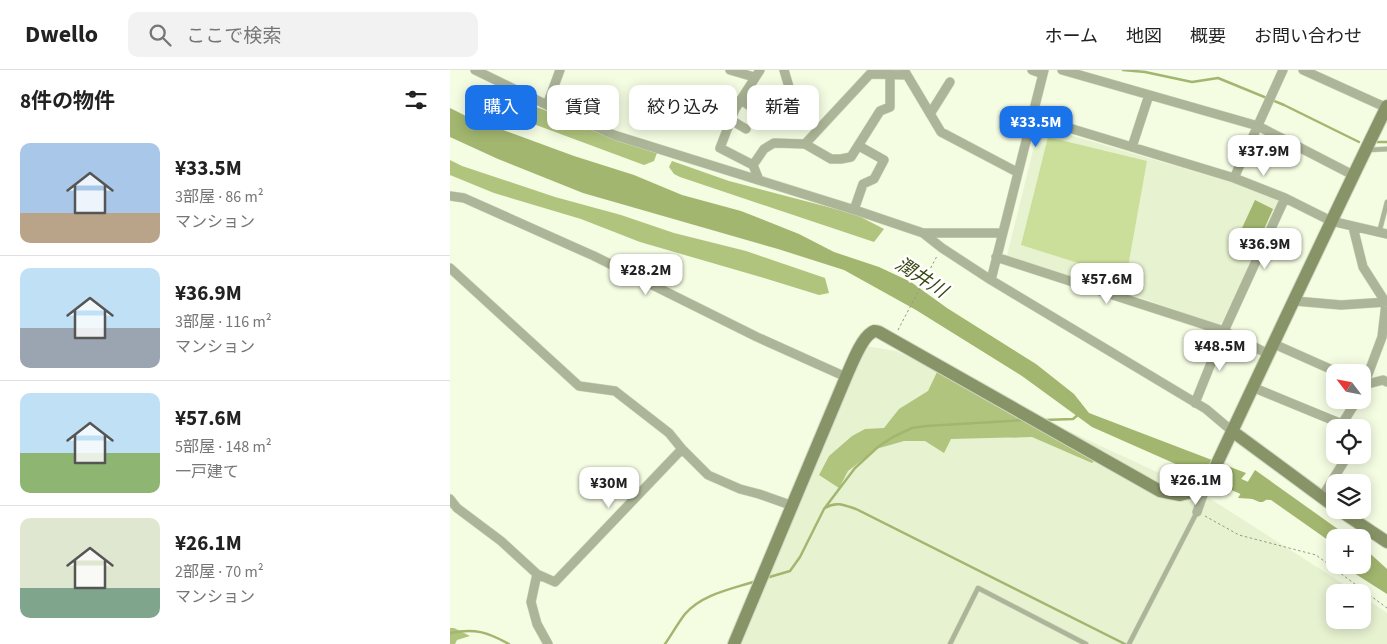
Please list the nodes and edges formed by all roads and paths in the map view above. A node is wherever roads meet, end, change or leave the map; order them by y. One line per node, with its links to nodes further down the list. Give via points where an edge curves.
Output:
1 (475, 70): 17 (street)
2 (560, 70): 14 (street)
3 (730, 70): 11 (street)
4 (784, 70): 16 (street, via 788,91 760,112)
5 (1032, 70): 9 (street)
6 (1062, 70): 15 (street)
7 (1283, 70): 23 (street)
8 (1303, 70): 19 (street)
9 (1044, 72): 21 (street)
10 (906, 73): 12 (street); 20 (street)
11 (757, 74): 16 (street)
12 (890, 75): 27 (street, via 870,74); 28 (street, via 890,107 880,111)
13 (950, 82): 20 (street)
14 (555, 85)
15 (1149, 95): 23 (street); 29 (street)
16 (740, 100): 18 (street)
17 (547, 106)
18 (737, 107)
19 (1387, 107): 31 (street)
20 (930, 114): 33 (street, via 941,132)
21 (1033, 117): 29 (street); 33 (street)
22 (737, 124): 24 (street)
23 (1258, 126): 34 (street); 35 (street)
24 (746, 129)
25 (602, 130): 36 (street)
26 (727, 130): 32 (street, via 720,148)
27 (805, 144): 28 (street, via 831,159 850,157); 32 (street, via 774,142 764,149)
28 (859, 146): 40 (street, via 884,160 874,178 863,184)
29 (1132, 147): 35 (street)
30 (1387, 149): 31 (lane)
31 (1366, 150): 34 (street)
32 (753, 165): 36 (street)
33 (1017, 172): 43 (street)
34 (1354, 175): 41 (street)
35 (1234, 178): 38 (street)
36 (759, 180): 40 (street)
37 (450, 196): 57 (street, via 464,198 594,256 748,333)
38 (1285, 198): 41 (street); 52 (street)
39 (1387, 202): 45 (lane)
40 (854, 210): 44 (street)
41 (1331, 221): 42 (street); 50 (street)
42 (1353, 228): 45 (street); 51 (street, via 1364,267)
43 (1002, 232): 44 (street); 47 (street)
44 (922, 233): 46 (street)
45 (1383, 233)
46 (942, 248): 49 (street); 53 (path)
47 (996, 258): 49 (street); 52 (street)
48 (452, 273): 64 (street, via 579,386 615,391 669,433)
49 (991, 280): 61 (street)
50 (1295, 301): 51 (street, via 1341,305); 54 (street)
51 (1387, 302): 55 (street, via 1382,337)
52 (1224, 332): 54 (street); 61 (street)
53 (893, 340): 57 (street, via 879,332 869,334); 66 (street, via 1160,491 1180,495)
54 (1271, 349): 56 (street); 60 (street)
55 (1371, 365)
56 (1326, 368)
57 (846, 377): 70 (street)
58 (1387, 382): 59 (street)
59 (1371, 384)
60 (1252, 387): 62 (street, via 1342,424); 63 (street)
61 (1195, 403): 63 (street)
62 (1351, 409)
63 (1232, 431): 66 (street); 67 (street)
64 (682, 450): 70 (street, via 708,475); 74 (street, via 555,582)
65 (1342, 464): 67 (street)
66 (1205, 489): 71 (street)
67 (1322, 497): 69 (street)
68 (450, 499): 74 (street)
69 (1326, 500)
70 (792, 506): 77 (street)
71 (1199, 509): 75 (path, via 1239,535 1316,555); 80 (lane)
72 (1352, 519): 73 (street)
73 (1387, 542)
74 (537, 574): 76 (street, via 531,602 537,624)
75 (1387, 608)
76 (548, 644)
77 (734, 644)
78 (950, 644): 79 (lane, via 978,588)
79 (1086, 644)
80 (1129, 644)

